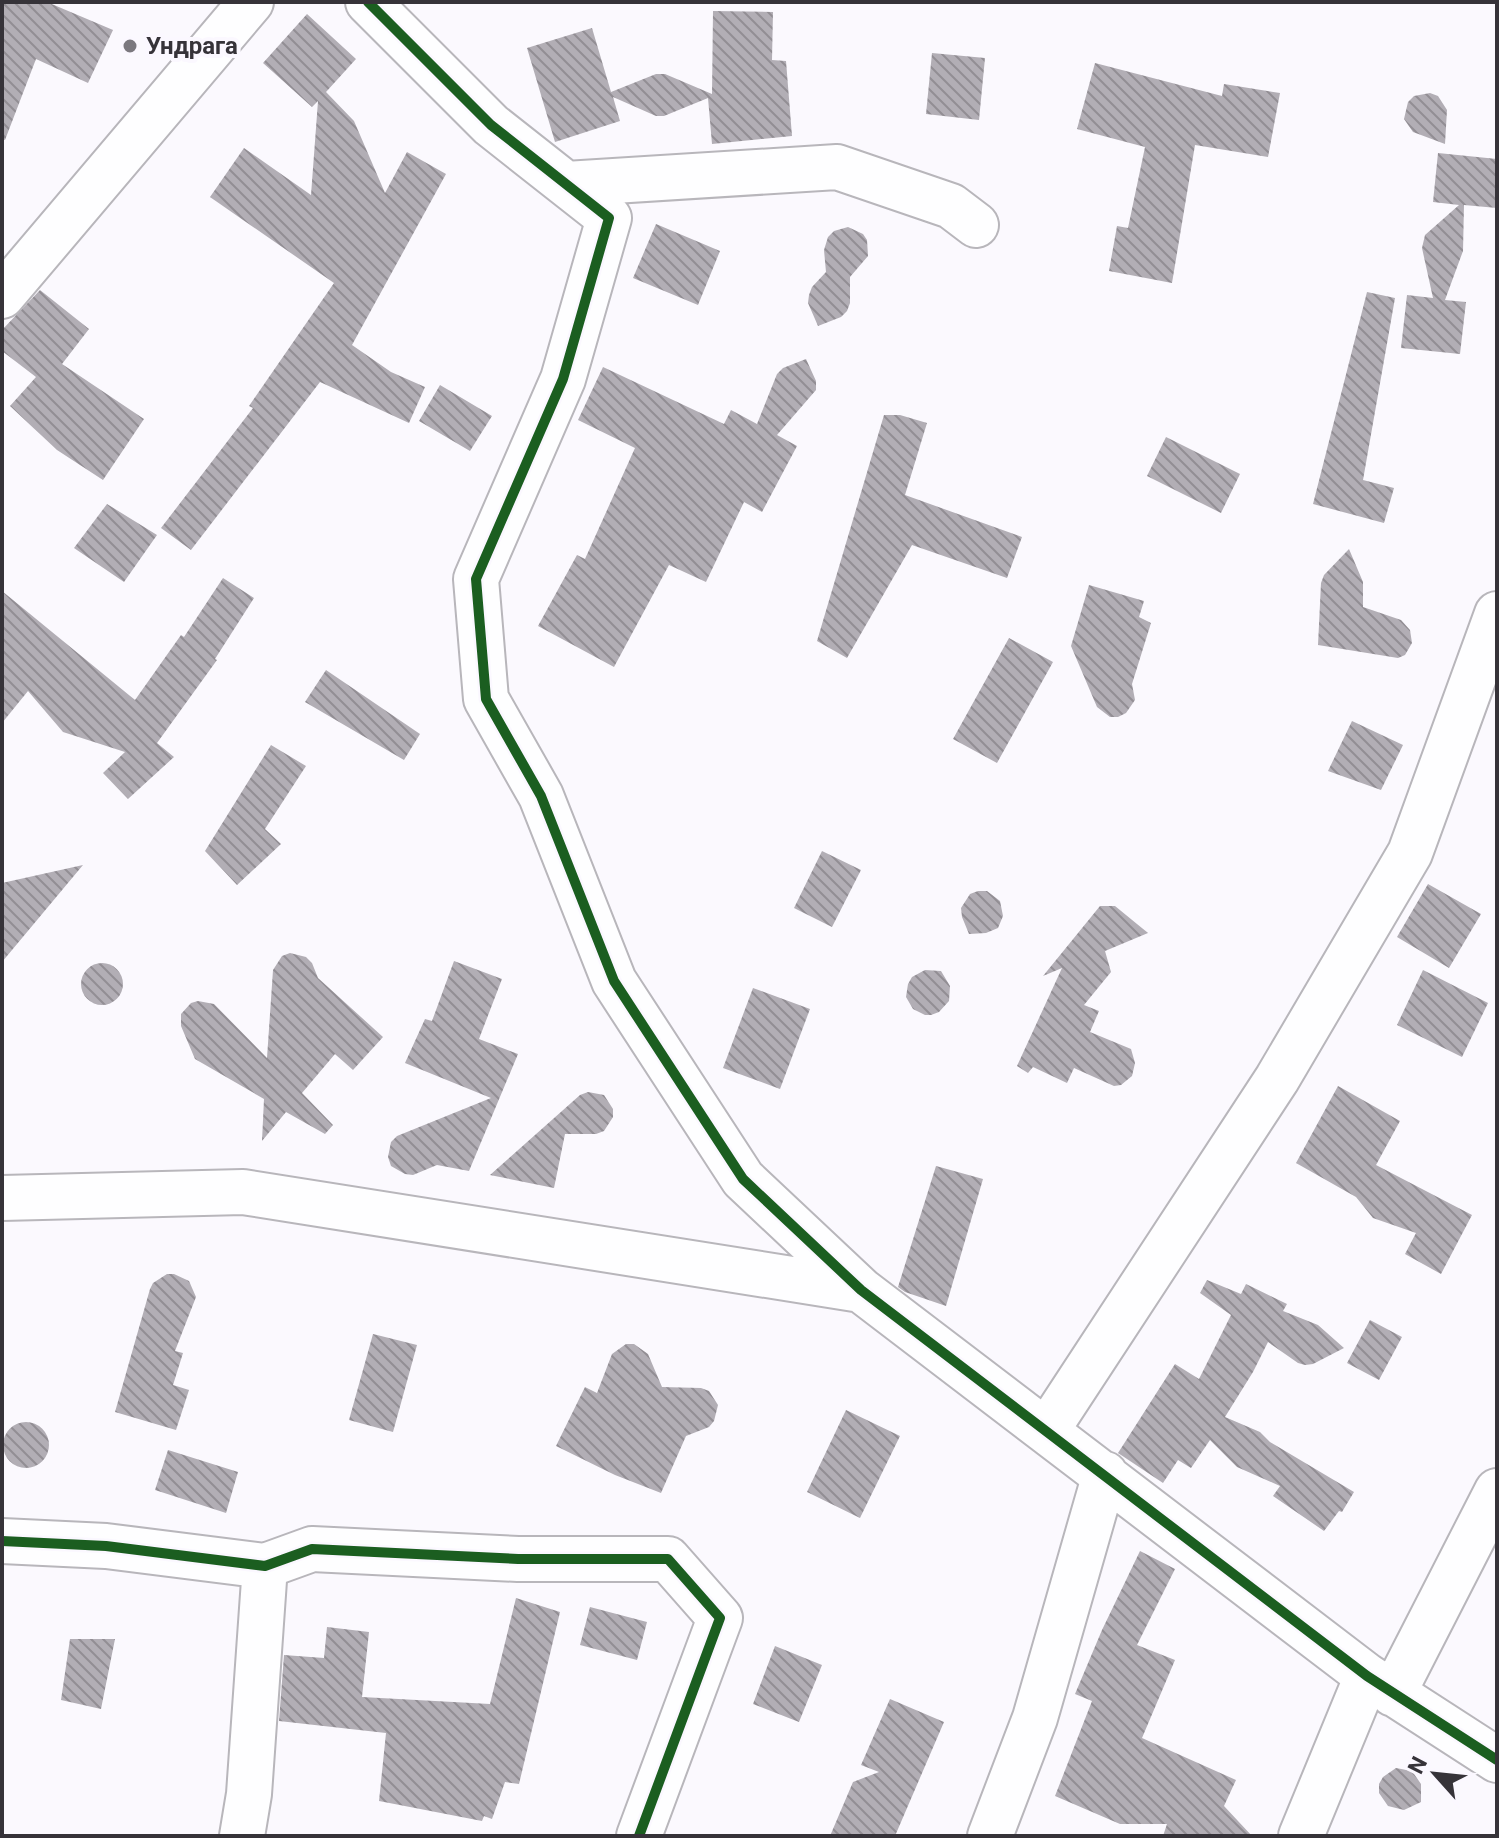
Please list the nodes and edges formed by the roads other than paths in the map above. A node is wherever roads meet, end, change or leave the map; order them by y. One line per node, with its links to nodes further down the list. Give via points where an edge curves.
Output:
1 (251, 2): 5 (street)
2 (368, 2): 3 (street, via 491,125)
3 (566, 184): 4 (street, via 837,167 951,206); 8 (street, via 609,218 563,379 476,579 486,699 541,796 614,981 743,1179)
4 (976, 225)
5 (2, 296)
6 (1497, 614): 9 (street, via 1410,853 1277,1079)
7 (2, 1198): 8 (street, via 243,1192)
8 (861, 1290): 9 (street)
9 (1047, 1430): 10 (street)
10 (1105, 1474): 14 (street); 18 (street, via 1035,1718)
11 (1497, 1491): 14 (street)
12 (2, 1541): 13 (street, via 106,1546)
13 (265, 1566): 16 (street); 17 (street, via 312,1549 518,1559 668,1559 720,1618)
14 (1380, 1685): 15 (street); 19 (street)
15 (1497, 1760)
16 (242, 1836)
17 (639, 1836)
18 (990, 1836)
19 (1301, 1836)

